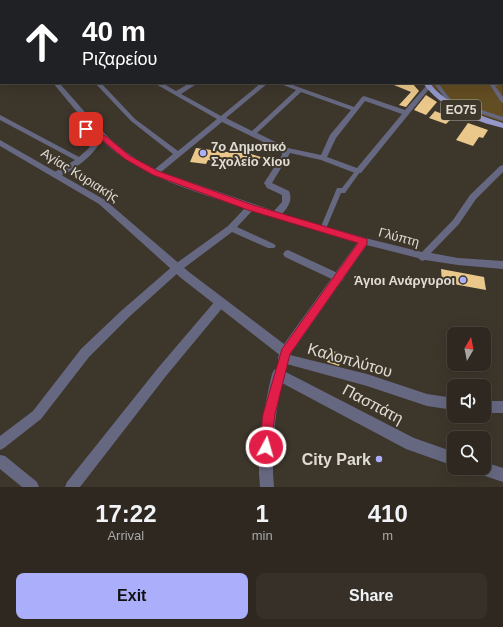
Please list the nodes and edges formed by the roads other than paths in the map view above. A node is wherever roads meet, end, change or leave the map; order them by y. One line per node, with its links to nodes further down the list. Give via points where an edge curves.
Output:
1 (57, 84): 20 (street, Γλύπτη)
2 (99, 84): 23 (street, via 133,120)
3 (159, 84): 11 (street)
4 (193, 84): 11 (street)
5 (264, 84): 16 (street)
6 (284, 84): 10 (street)
7 (437, 84): 17 (street, via 449,100)
8 (497, 84): 12 (street, via 492,85)
9 (427, 85): 14 (street); 18 (main road, ΕΟ75, via 455,107)
10 (300, 90): 13 (street); 19 (street)
11 (177, 93): 16 (street)
12 (503, 101)
13 (354, 109): 14 (street, via 362,98 368,97); 24 (street, via 333,137)
14 (407, 113): 27 (street)
15 (0, 117): 25 (street)
16 (222, 119): 19 (street); 23 (street)
17 (503, 119)
18 (503, 126)
19 (252, 134): 22 (street)
20 (104, 138): 25 (street, via 85,129 96,141); 28 (street, Γλύπτη, via 127,158)
21 (0, 143): 29 (street, Αγίας Κυριακής)
22 (286, 150): 24 (street); 31 (street, via 286,155 268,183 286,193 288,197)
23 (177, 154): 28 (street)
24 (323, 158): 27 (street)
25 (80, 160): 29 (street)
26 (503, 168): 37 (street, via 473,197 456,222)
27 (358, 171): 33 (street, via 343,192 339,190)
28 (155, 173): 30 (street, Γλύπτη)
29 (56, 175): 39 (street, Αγίας Κυριακής, via 111,209)
30 (250, 208): 31 (street, Γλύπτη); 32 (street)
31 (275, 215): 33 (street, Γλύπτη)
32 (231, 228): 35 (street); 39 (street)
33 (323, 229): 34 (street, Γλύπτη)
34 (364, 242): 37 (street, Γλύπτη); 40 (street)
35 (271, 246)
36 (288, 254): 40 (street)
37 (422, 257): 38 (street, Γλύπτη)
38 (503, 265)
39 (177, 268): 41 (street, Καλοπλύτου); 47 (street, via 85,353 37,415)
40 (339, 278): 42 (street)
41 (220, 303): 42 (street, Καλοπλύτου); 53 (street)
42 (284, 355): 43 (street); 44 (street, Καλοπλύτου, via 427,400)
43 (278, 374): 48 (street, Πασπάτη, via 411,444); 54 (street, via 269,414 264,461)
44 (447, 403)
45 (491, 407): 46 (street)
46 (503, 407)
47 (0, 444)
48 (447, 457)
49 (0, 461): 52 (street)
50 (491, 471): 51 (street)
51 (503, 475)
52 (27, 486)
53 (72, 487)
54 (266, 487)

